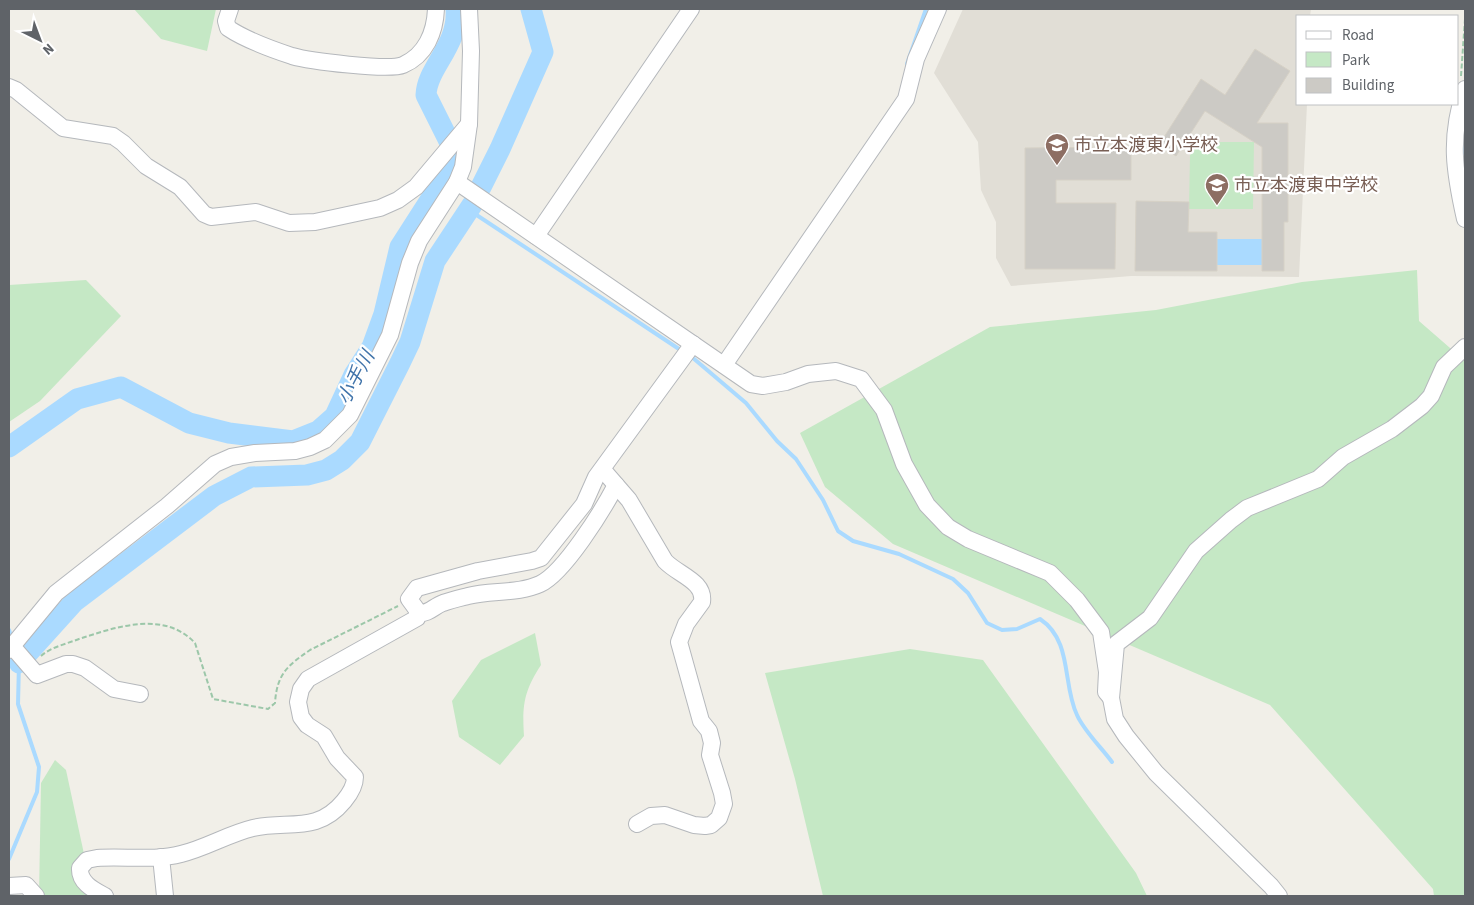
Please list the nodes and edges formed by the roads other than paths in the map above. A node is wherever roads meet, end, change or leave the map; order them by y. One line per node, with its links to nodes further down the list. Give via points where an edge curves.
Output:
1 (230, 9): 2 (street, via 226,22 228,28 294,56 382,68 401,66 421,52 435,26)
2 (436, 9)
3 (468, 9): 8 (street, via 471,51)
4 (690, 9): 11 (street)
5 (938, 9): 14 (street, via 916,59 906,99)
6 (9, 87): 8 (street, via 68,131 113,136 146,166 180,187 211,218 256,212 288,223 315,222 380,208 416,187)
7 (1464, 93): 10 (street, via 1455,132 1454,161)
8 (469, 124): 9 (street, via 467,148)
9 (457, 182): 11 (street); 18 (street, via 419,241 390,335 350,415 337,430 326,440 310,447 295,451 255,452 216,464 56,593)
10 (1465, 219)
11 (536, 236): 12 (street)
12 (693, 344): 14 (street); 15 (street)
13 (1465, 347): 20 (street, via 1444,367 1431,396 1399,423 1343,457 1318,479 1247,508 1196,551 1150,618 1116,644)
14 (724, 365): 20 (street, via 752,384 763,386 808,374 836,371 861,379 884,410 904,464 927,505 948,527 968,539 1050,574 1077,600 1101,632 1107,672 1106,692)
15 (603, 470): 16 (street); 17 (street, via 596,477 584,504 541,558 417,588 409,600)
16 (616, 485): 17 (street, via 562,566 550,578 524,589 472,595); 21 (street, via 629,500 665,561 701,589 702,602 686,624 679,642 702,721 711,737 710,755 724,804 719,818 711,825 694,825 665,815 651,816)
17 (419, 613): 22 (street, via 412,622 308,680 302,689 298,702 301,718 324,736 337,758 355,777 341,805 311,824 252,828 187,852)
18 (19, 655): 19 (street, via 39,676 58,666 73,664 85,668 114,689)
19 (140, 694)
20 (1111, 698): 27 (street, via 1116,719 1156,773 1272,886)
21 (637, 824)
22 (161, 857): 25 (street, via 119,856 87,860 80,868 82,879 94,891); 26 (street)
23 (9, 886): 24 (street, via 26,885)
24 (36, 896)
25 (105, 896)
26 (165, 896)
27 (1278, 896)

